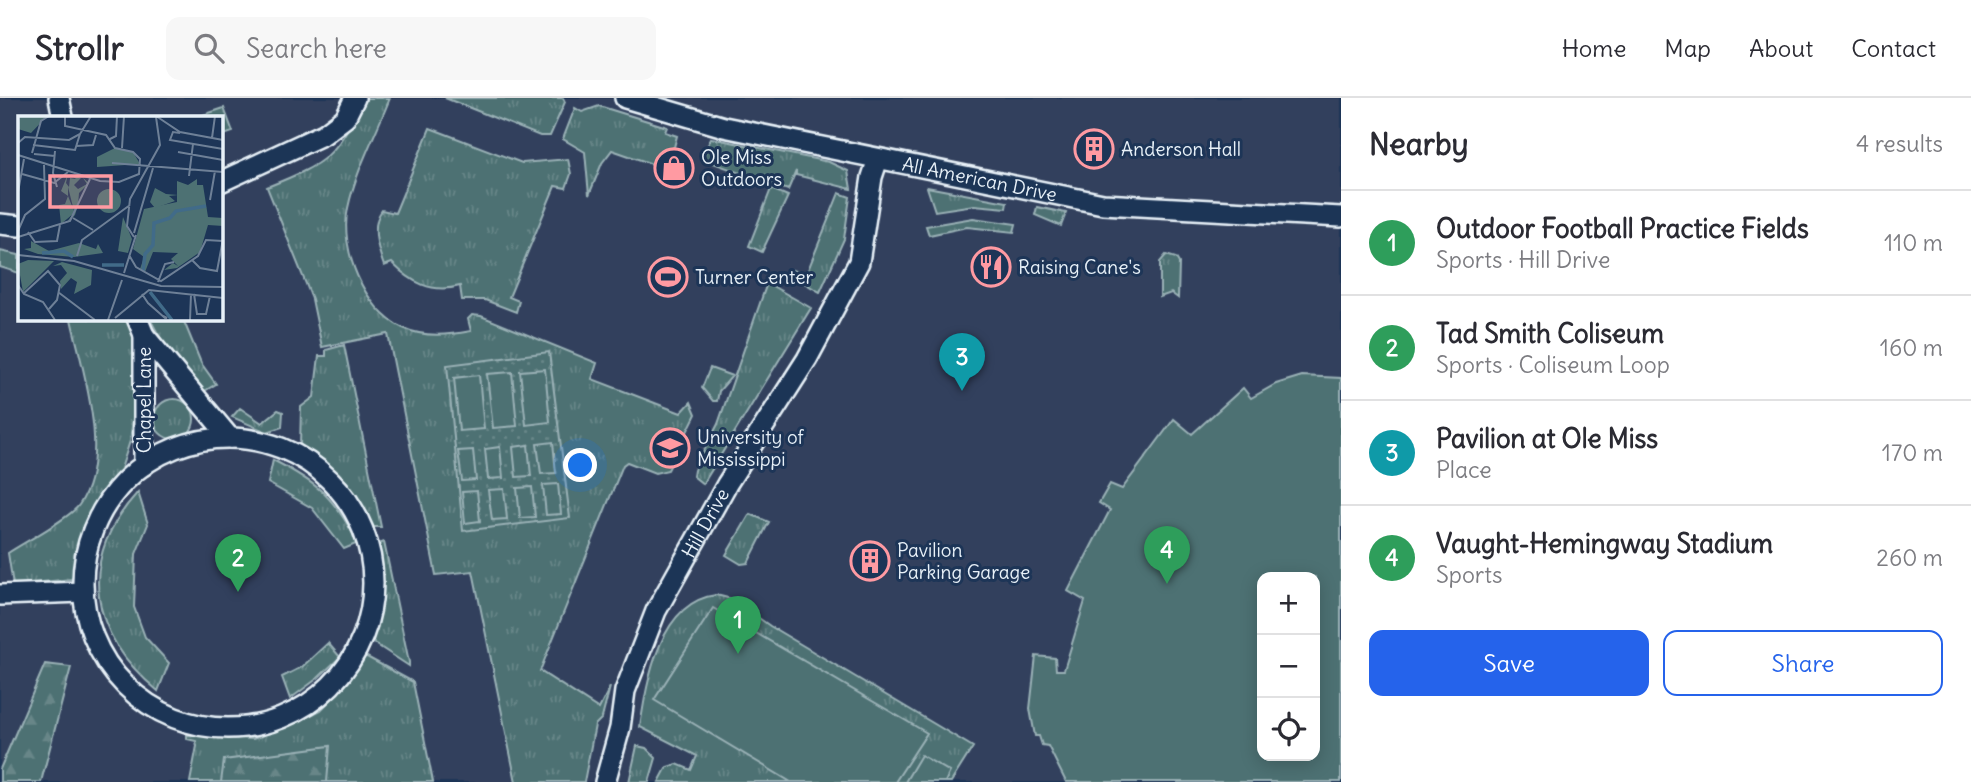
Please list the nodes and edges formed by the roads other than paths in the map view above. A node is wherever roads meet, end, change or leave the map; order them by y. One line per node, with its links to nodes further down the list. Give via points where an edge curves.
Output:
1 (59, 98): 4 (street)
2 (355, 98): 6 (street, via 345,118 324,134)
3 (625, 98): 5 (street, All American Drive, via 724,127)
4 (63, 116)
5 (878, 159): 7 (street, All American Drive, via 1103,204); 15 (street, Hill Drive, via 859,262 807,359 727,484 656,611 625,691)
6 (222, 181)
7 (1341, 217)
8 (0, 224): 9 (street)
9 (18, 226)
10 (140, 327): 11 (street, Chapel Lane); 12 (street, Chapel Lane)
11 (230, 438): 12 (street, via 170,450); 13 (street, via 294,453 326,475 351,504 367,539 374,574 372,610 361,644 326,691 302,708 264,724 222,729 180,720 156,710 110,668 94,641)
12 (144, 465): 13 (street, via 120,486 101,512 89,542)
13 (83, 592): 14 (street)
14 (0, 595)
15 (605, 782)

